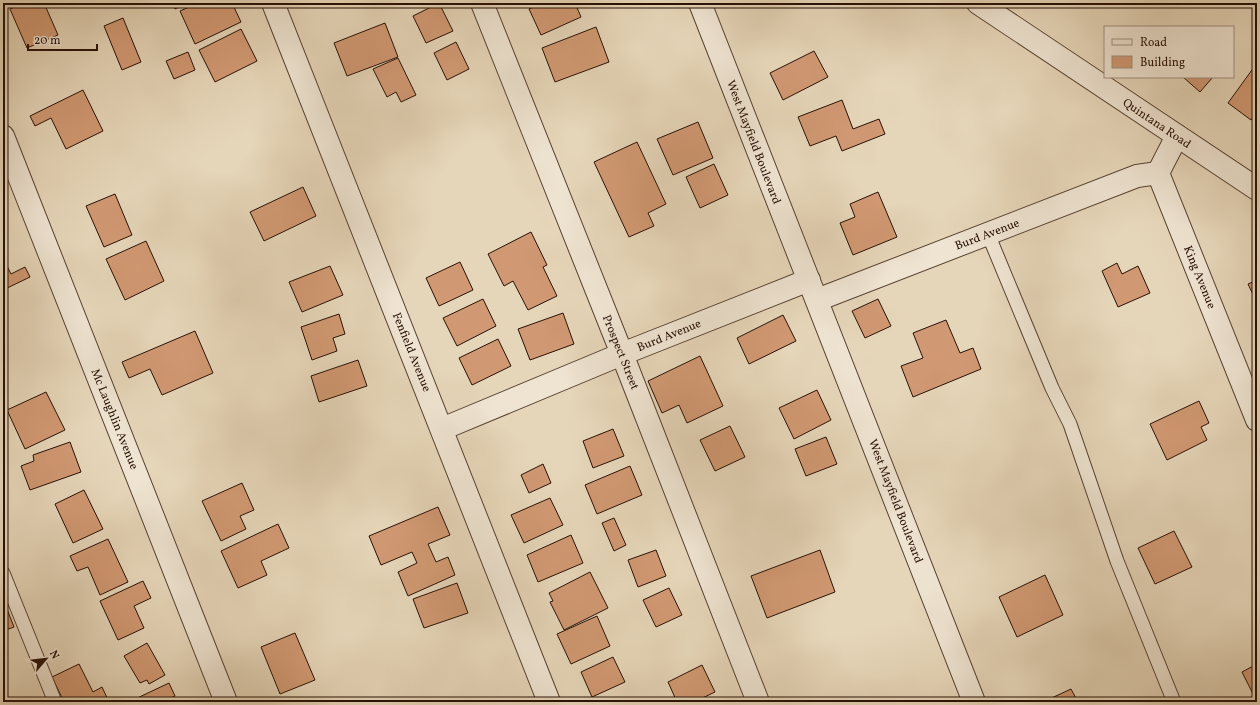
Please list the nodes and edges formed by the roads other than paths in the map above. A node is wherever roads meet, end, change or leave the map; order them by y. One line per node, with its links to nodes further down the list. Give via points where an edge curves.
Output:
1 (273, 3): 14 (street, Fenfield Avenue)
2 (482, 3): 12 (street, Prospect Street)
3 (700, 3): 10 (street, West Mayfield Boulevard)
4 (978, 3): 6 (street, Quintana Road)
5 (3, 136): 17 (street, Mc Laughlin Avenue)
6 (1176, 136): 7 (street); 8 (street, Quintana Road)
7 (1158, 173): 9 (street, Burd Avenue, via 1138,176); 13 (street, King Avenue)
8 (1257, 189)
9 (988, 234): 11 (street, Burd Avenue); 21 (lane, via 1052,388 1070,424 1117,561)
10 (808, 280): 11 (street, West Mayfield Boulevard); 12 (street, Burd Avenue)
11 (817, 300): 20 (street, West Mayfield Boulevard)
12 (622, 354): 14 (street, Burd Avenue); 19 (street, Prospect Street)
13 (1257, 420)
14 (442, 429): 18 (street, Fenfield Avenue)
15 (3, 573): 16 (lane)
16 (55, 702)
17 (226, 702)
18 (549, 702)
19 (758, 702)
20 (974, 702)
21 (1174, 702)

